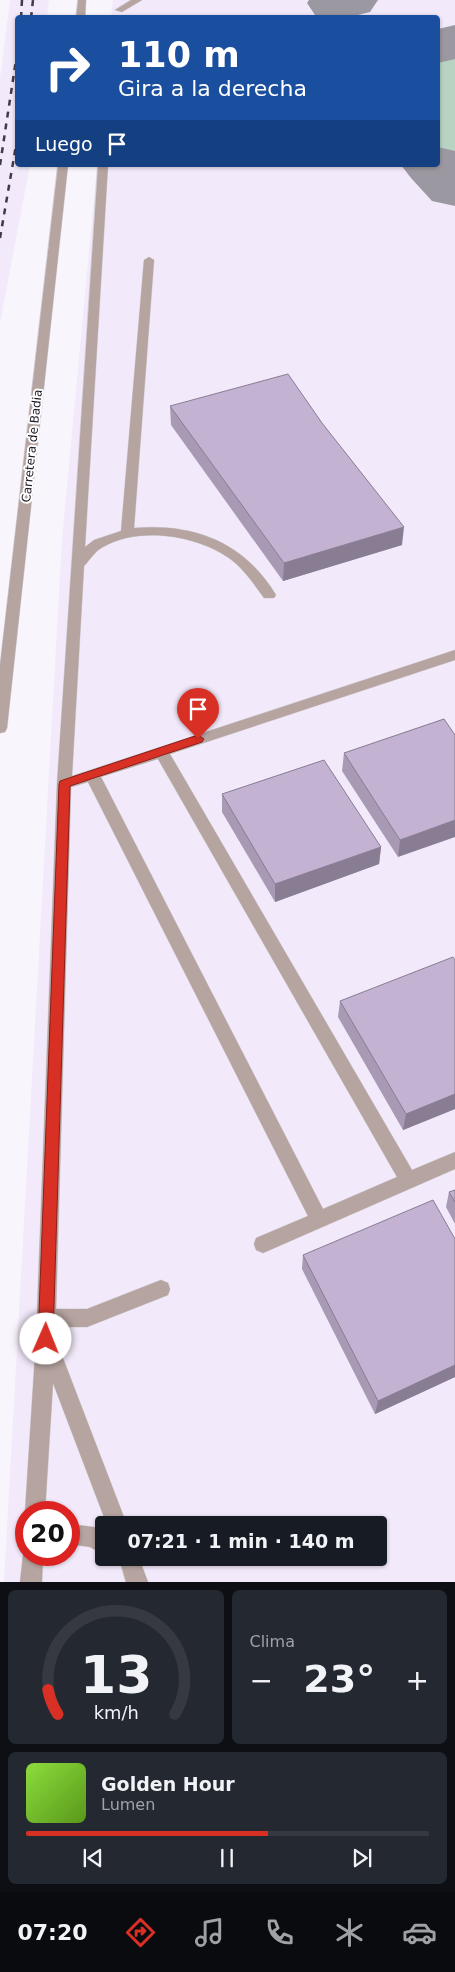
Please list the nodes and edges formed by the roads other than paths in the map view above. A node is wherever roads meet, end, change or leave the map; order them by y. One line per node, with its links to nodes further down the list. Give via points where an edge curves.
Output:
1 (82, 0): 5 (street)
2 (119, 0): 4 (street)
3 (138, 0): 4 (street)
4 (118, 14)
5 (80, 15)
6 (63, 167): 13 (street, Carretera de Badia)
7 (103, 167): 10 (street)
8 (148, 260): 9 (street)
9 (127, 532): 10 (street, via 97,543); 11 (street, via 169,532 206,540 232,554)
10 (78, 565): 16 (street)
11 (269, 594)
12 (455, 655): 14 (street)
13 (0, 728)
14 (161, 751): 15 (street); 18 (street)
15 (92, 774): 16 (street); 19 (street)
16 (64, 784): 22 (street)
17 (455, 1160): 18 (street)
18 (408, 1180): 19 (street)
19 (318, 1219): 20 (street)
20 (263, 1244)
21 (161, 1289): 22 (street, via 87,1318)
22 (46, 1318): 23 (street)
23 (46, 1339): 24 (street); 25 (street)
24 (36, 1501)
25 (114, 1516)
26 (80, 1535): 27 (street)
27 (95, 1537)

